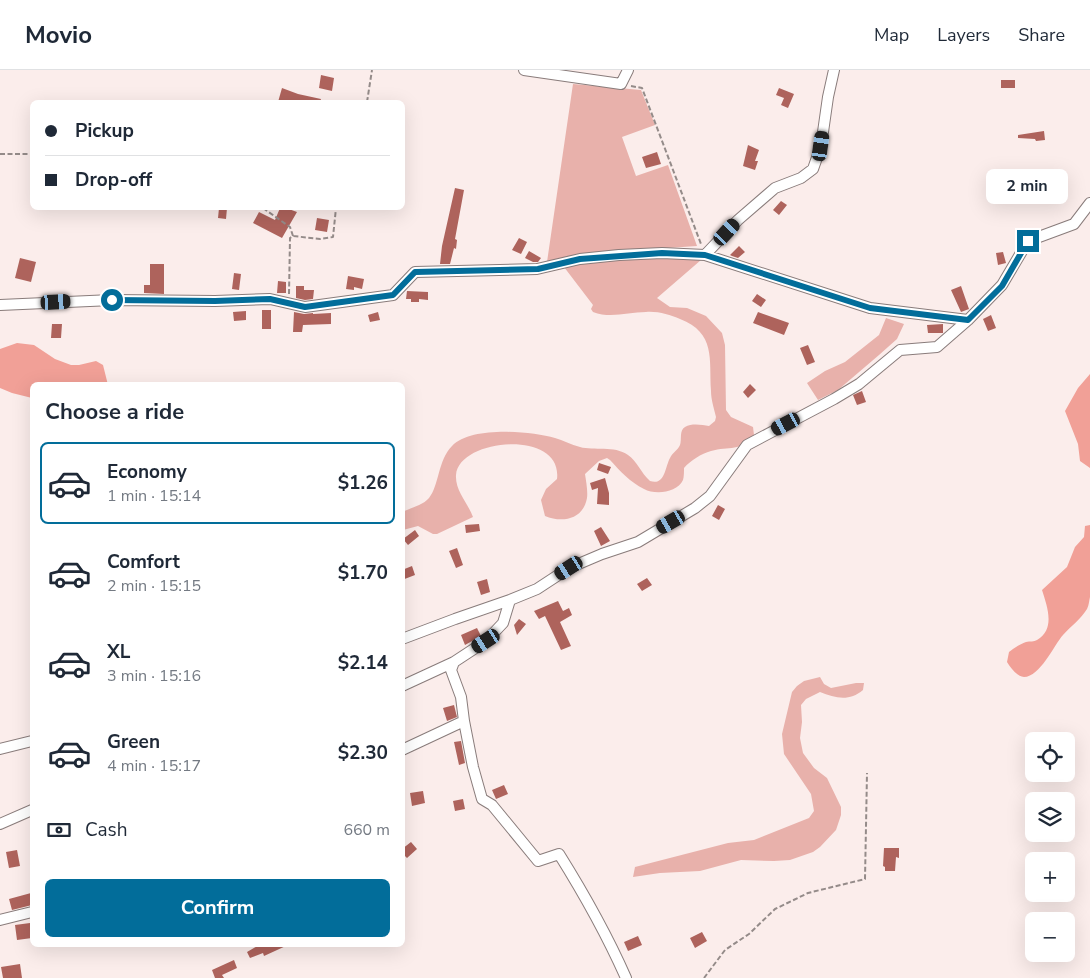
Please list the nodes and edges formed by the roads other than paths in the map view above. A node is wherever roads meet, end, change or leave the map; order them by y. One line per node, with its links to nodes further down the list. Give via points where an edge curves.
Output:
1 (524, 70): 2 (street, via 621,84)
2 (628, 70)
3 (834, 70): 5 (street, via 821,146 813,169 801,178 774,188)
4 (1090, 203): 7 (street, via 1074,224 1028,241 1002,286)
5 (705, 255): 6 (street, via 662,253 580,259 538,269 415,272 393,295 305,307 270,299); 7 (street, via 870,308)
6 (0, 304)
7 (968, 320): 8 (street, via 937,347 900,350 859,384 747,446 710,496 695,508 638,542 569,568 537,589)
8 (510, 600): 9 (street); 10 (street, via 503,623 486,641)
9 (405, 638)
10 (454, 662): 11 (street); 12 (street, via 451,670 461,697)
11 (405, 685)
12 (464, 722): 15 (street); 20 (street, via 482,799 492,805 538,860 559,854 614,950)
13 (30, 742): 14 (street)
14 (0, 749)
15 (405, 749)
16 (30, 811): 17 (street)
17 (0, 824)
18 (30, 912): 19 (street)
19 (0, 920)
20 (626, 978)

